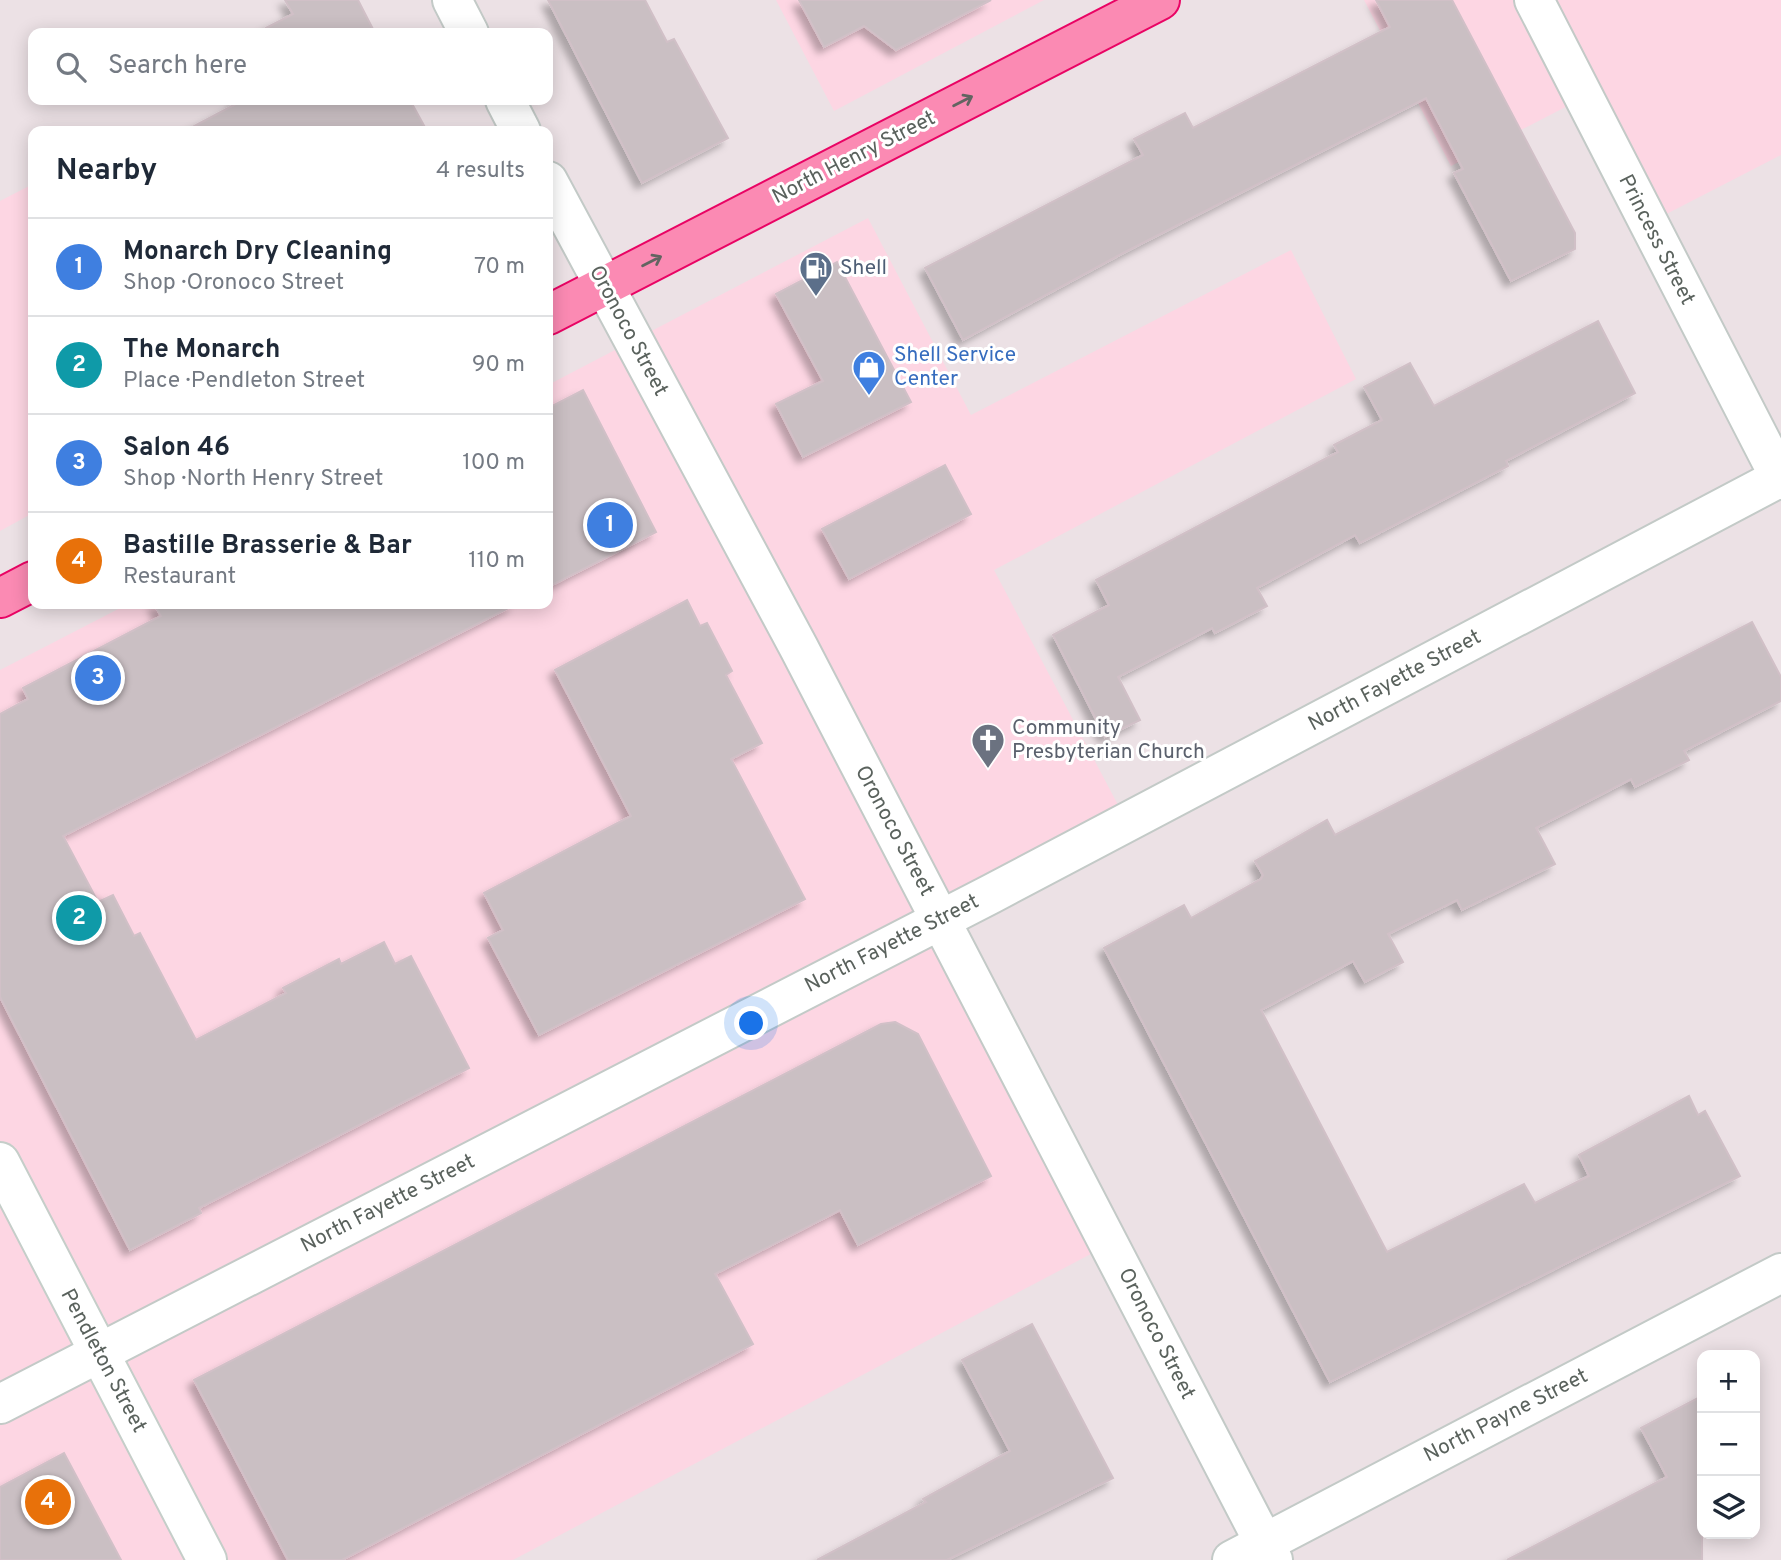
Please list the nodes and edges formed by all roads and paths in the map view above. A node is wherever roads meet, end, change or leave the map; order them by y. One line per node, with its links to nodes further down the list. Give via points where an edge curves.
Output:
1 (452, 0): 4 (street)
2 (1160, 0): 8 (highway, North Henry Street, one-way to 2)
3 (1534, 0): 10 (street, Princess Street)
4 (466, 28)
5 (508, 105): 6 (street)
6 (519, 126)
7 (553, 190): 8 (street, Oronoco Street)
8 (604, 286): 9 (highway, North Henry Street); 13 (street, Oronoco Street)
9 (553, 312)
10 (1781, 478): 13 (street, North Fayette Street)
11 (28, 584): 12 (highway)
12 (0, 598)
13 (941, 919): 16 (street, North Fayette Street); 18 (street, Oronoco Street)
14 (0, 1161): 16 (street, Pendleton Street)
15 (1781, 1273): 18 (street, North Payne Street)
16 (98, 1353): 17 (street, North Fayette Street); 19 (street, Pendleton Street)
17 (0, 1404)
18 (1256, 1554)
19 (208, 1560)

